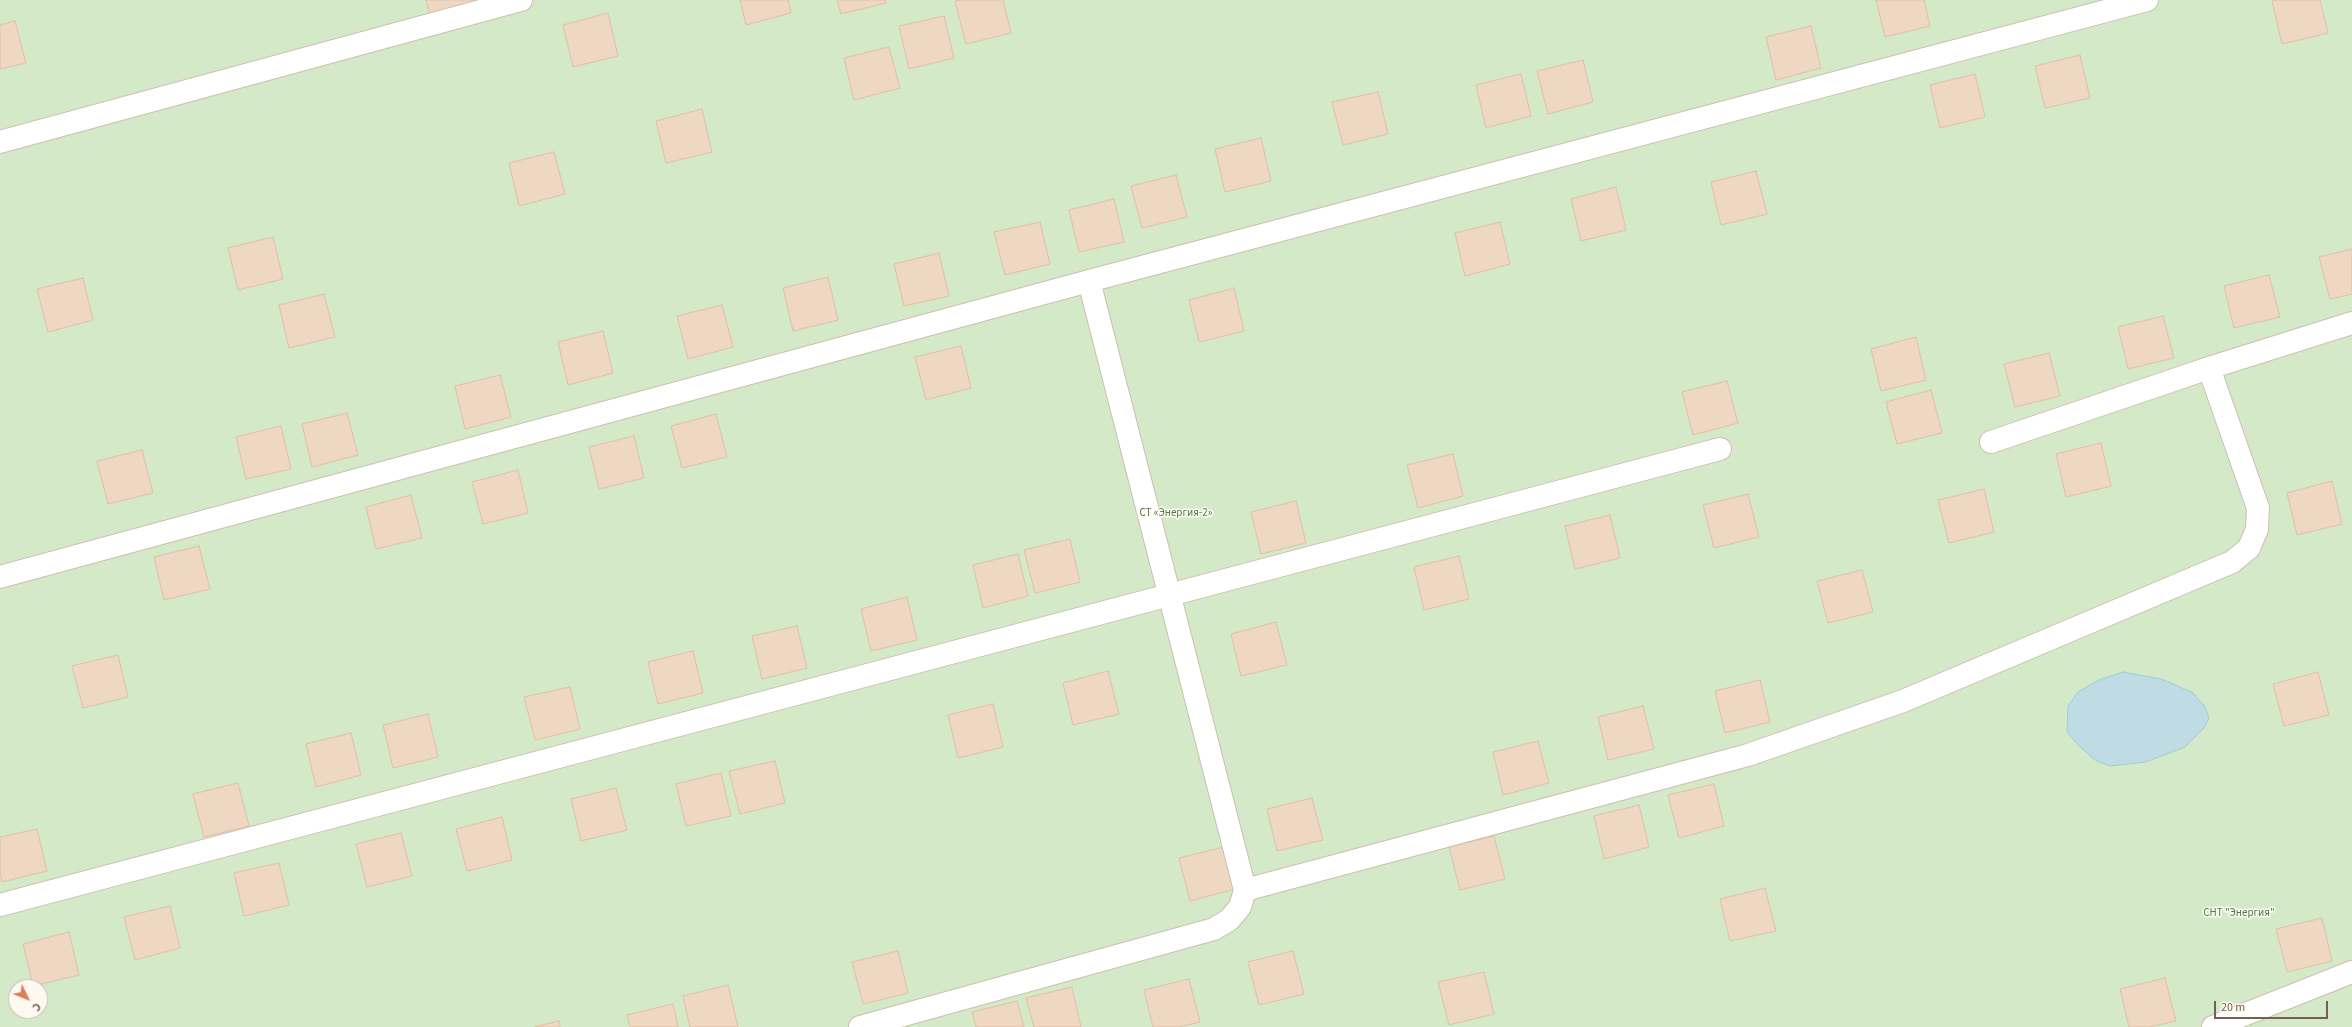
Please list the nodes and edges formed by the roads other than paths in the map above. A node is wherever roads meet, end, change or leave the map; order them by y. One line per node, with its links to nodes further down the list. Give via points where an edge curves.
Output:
1 (521, 0): 3 (lane)
2 (2147, 0): 4 (lane)
3 (0, 142)
4 (1089, 281): 9 (lane); 10 (lane)
5 (2352, 323): 6 (lane)
6 (2209, 368): 7 (lane); 11 (lane, via 2258,508 2257,529 2248,548 2232,562 1903,701 1748,755)
7 (1991, 442)
8 (1720, 449): 10 (lane)
9 (0, 577)
10 (1171, 595): 11 (lane); 12 (lane)
11 (1244, 890): 14 (lane, via 1240,907 1229,920 1214,929)
12 (0, 905)
13 (2352, 972): 15 (lane)
14 (860, 1027)
15 (2213, 1027)

